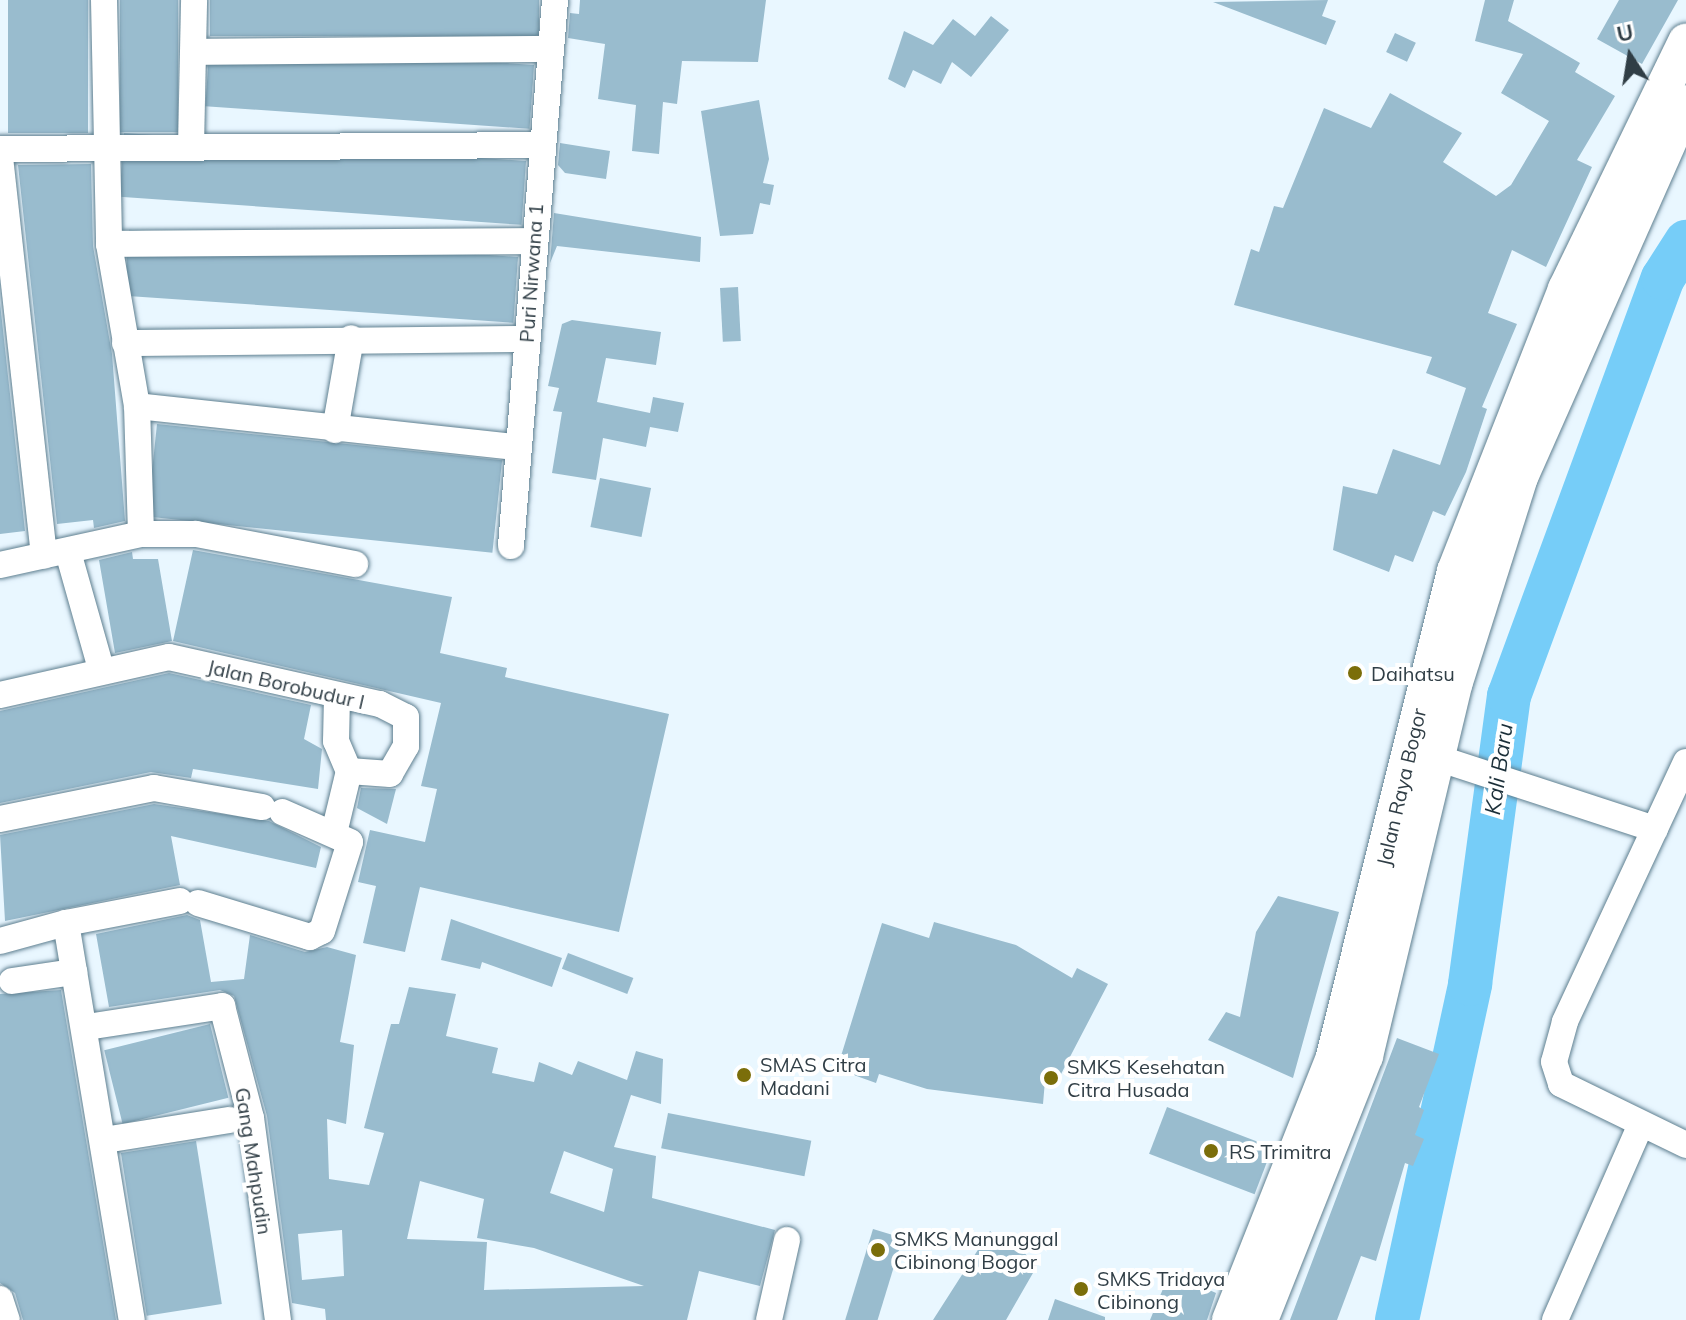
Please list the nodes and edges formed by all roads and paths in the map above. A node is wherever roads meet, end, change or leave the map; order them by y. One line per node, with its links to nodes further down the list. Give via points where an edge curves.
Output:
1 (104, 0): 8 (street)
2 (194, 0): 6 (street)
3 (555, 0): 5 (street, Puri Nirwana 1)
4 (1686, 42): 29 (highway, Jalan Raya Bogor, via 1566,289 1455,571)
5 (549, 49): 6 (street); 9 (street, Puri Nirwana 1)
6 (194, 52): 10 (street)
7 (1686, 103): 29 (highway, Jalan Raya Bogor, via 1520,477 1484,580)
8 (105, 145): 10 (street); 11 (street); 14 (street)
9 (543, 145): 10 (street); 13 (street, Puri Nirwana 1)
10 (191, 147)
11 (0, 149)
12 (0, 157): 23 (street)
13 (531, 241): 14 (street); 16 (street, Puri Nirwana 1)
14 (109, 244): 17 (street)
15 (351, 338): 16 (street); 17 (street); 19 (street)
16 (527, 339): 20 (street, Puri Nirwana 1)
17 (125, 343): 18 (street)
18 (137, 406): 19 (street); 21 (street)
19 (335, 430): 20 (street)
20 (517, 447): 22 (street, Puri Nirwana 1)
21 (141, 534): 23 (street); 24 (street, via 196,534)
22 (511, 546)
23 (56, 554): 25 (street); 26 (street)
24 (355, 564)
25 (0, 565)
26 (101, 669): 27 (street, Jalan Borobudur I); 28 (street, Jalan Borobudur I, via 169,657)
27 (0, 695)
28 (337, 697): 31 (street, via 336,741); 31 (street, Jalan Borobudur I, via 392,708 408,728 390,774)
29 (1438, 758): 33 (street); 45 (highway, Jalan Raya Bogor, via 1365,1056)
30 (1686, 762): 33 (street)
31 (349, 771): 34 (street)
32 (0, 819): 34 (street, via 154,788 272,810)
33 (1655, 829): 41 (street, via 1565,1022 1554,1062 1561,1084)
34 (334, 833): 35 (street, via 352,852 322,931 310,937 189,902)
35 (66, 923): 36 (street); 37 (street)
36 (0, 941)
37 (74, 972): 38 (street); 39 (street)
38 (12, 981)
39 (87, 1027): 42 (street); 49 (street, Gang Mahpudin, via 219,1005 251,1118)
40 (229, 1120): 42 (street)
41 (1640, 1126): 43 (street); 51 (street)
42 (104, 1140): 48 (street)
43 (1686, 1145)
44 (787, 1240): 50 (street)
45 (1255, 1296)
46 (0, 1299): 47 (street)
47 (7, 1320)
48 (132, 1320)
49 (278, 1320)
50 (769, 1320)
51 (1555, 1320)

